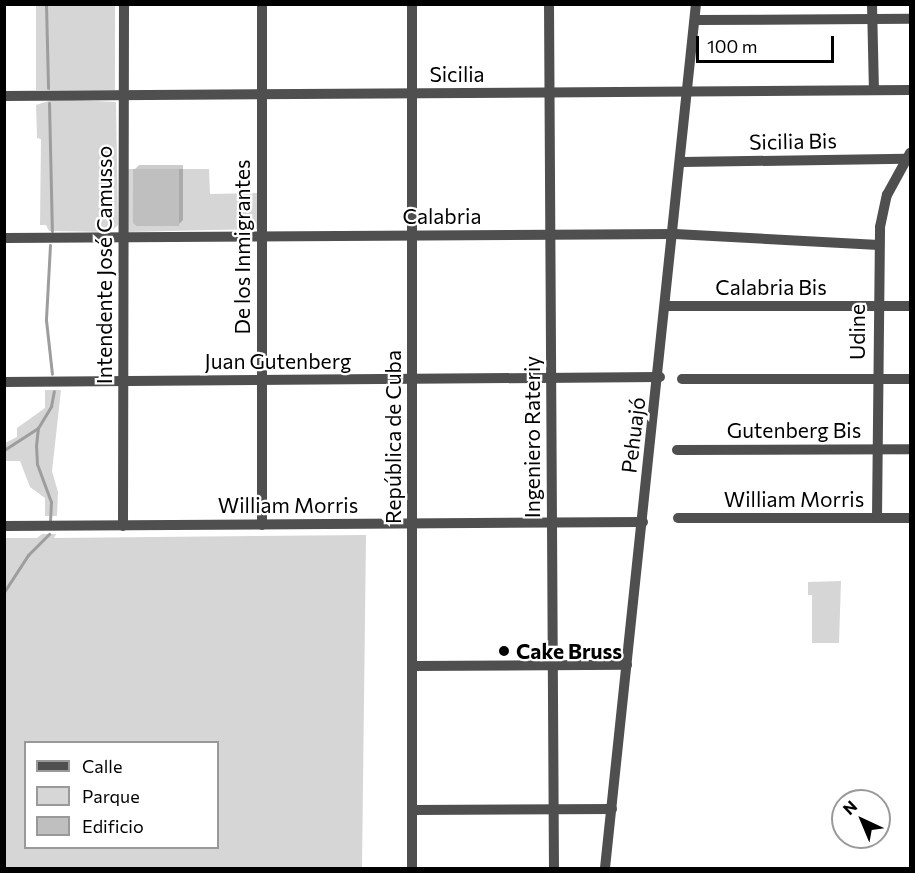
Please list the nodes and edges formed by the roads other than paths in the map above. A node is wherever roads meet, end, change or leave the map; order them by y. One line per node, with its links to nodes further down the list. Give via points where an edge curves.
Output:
1 (124, 4): 17 (street, Intendente José Camusso)
2 (262, 4): 14 (street, De los Inmigrantes)
3 (412, 4): 15 (street, República de Cuba)
4 (549, 4): 13 (street, Ingeniero Rateriy)
5 (696, 4): 9 (street, Pehuajó)
6 (872, 4): 7 (street)
7 (873, 19): 8 (street); 9 (street); 10 (street)
8 (910, 19)
9 (695, 20): 12 (street, Pehuajó)
10 (874, 90): 11 (street, Sicilia); 12 (street, Sicilia)
11 (910, 90)
12 (689, 92): 13 (street, Sicilia); 19 (street, Pehuajó)
13 (550, 93): 15 (street, Sicilia); 21 (street, Ingeniero Rateriy)
14 (262, 94): 15 (street, Sicilia); 17 (street, Sicilia); 24 (street, De los Inmigrantes)
15 (412, 94): 22 (street, República de Cuba)
16 (4, 96): 17 (street, Sicilia)
17 (124, 96): 23 (street, Intendente José Camusso)
18 (908, 156): 19 (street, Sicilia Bis); 26 (street, Udine, via 887,195)
19 (682, 162): 20 (street, Pehuajó)
20 (675, 234): 21 (street, Calabria); 26 (street, Calabria); 27 (street, Pehuajó)
21 (550, 235): 22 (street, Calabria); 31 (street, Ingeniero Rateriy)
22 (412, 236): 24 (street, Calabria); 34 (street, República de Cuba)
23 (123, 237): 24 (street, Calabria); 25 (street, Calabria); 36 (street, Intendente José Camusso)
24 (262, 237): 37 (street, De los Inmigrantes)
25 (4, 238)
26 (879, 245): 28 (street, Udine)
27 (667, 306): 28 (street, Calabria Bis); 30 (street, Pehuajó)
28 (877, 306): 29 (street, Calabria Bis); 35 (street, Udine)
29 (910, 306)
30 (660, 378): 31 (street, Juan Gutenberg); 46 (street, Pehuajó)
31 (551, 379): 34 (street, Juan Gutenberg); 45 (street, Ingeniero Rateriy)
32 (681, 379): 35 (street)
33 (910, 379): 35 (street)
34 (412, 380): 37 (street, Juan Gutenberg); 47 (street, República de Cuba)
35 (877, 380): 39 (street, Udine)
36 (123, 381): 37 (street, Juan Gutenberg); 38 (street, Juan Gutenberg); 50 (street, Intendente José Camusso)
37 (262, 381): 48 (street, De los Inmigrantes)
38 (4, 382)
39 (877, 449): 40 (street, Gutenberg Bis); 41 (street, Gutenberg Bis); 42 (street, Udine)
40 (910, 449)
41 (677, 450)
42 (877, 518): 43 (street, William Morris); 44 (street, William Morris)
43 (910, 518)
44 (678, 519)
45 (552, 522): 46 (street, William Morris); 47 (street, William Morris); 53 (street, Ingeniero Rateriy)
46 (643, 522): 51 (street, Pehuajó)
47 (412, 524): 48 (street, William Morris); 52 (street, República de Cuba)
48 (262, 525): 50 (street, William Morris)
49 (4, 526): 50 (street, William Morris)
50 (123, 526)
51 (627, 665): 53 (street); 55 (street, Pehuajó)
52 (412, 666): 53 (street); 56 (street, República de Cuba)
53 (553, 666): 54 (street, Ingeniero Rateriy)
54 (554, 809): 55 (street); 56 (street); 58 (street, Ingeniero Rateriy)
55 (612, 809): 59 (street, Pehuajó)
56 (412, 810): 57 (street, República de Cuba)
57 (412, 868)
58 (554, 868)
59 (605, 868)

